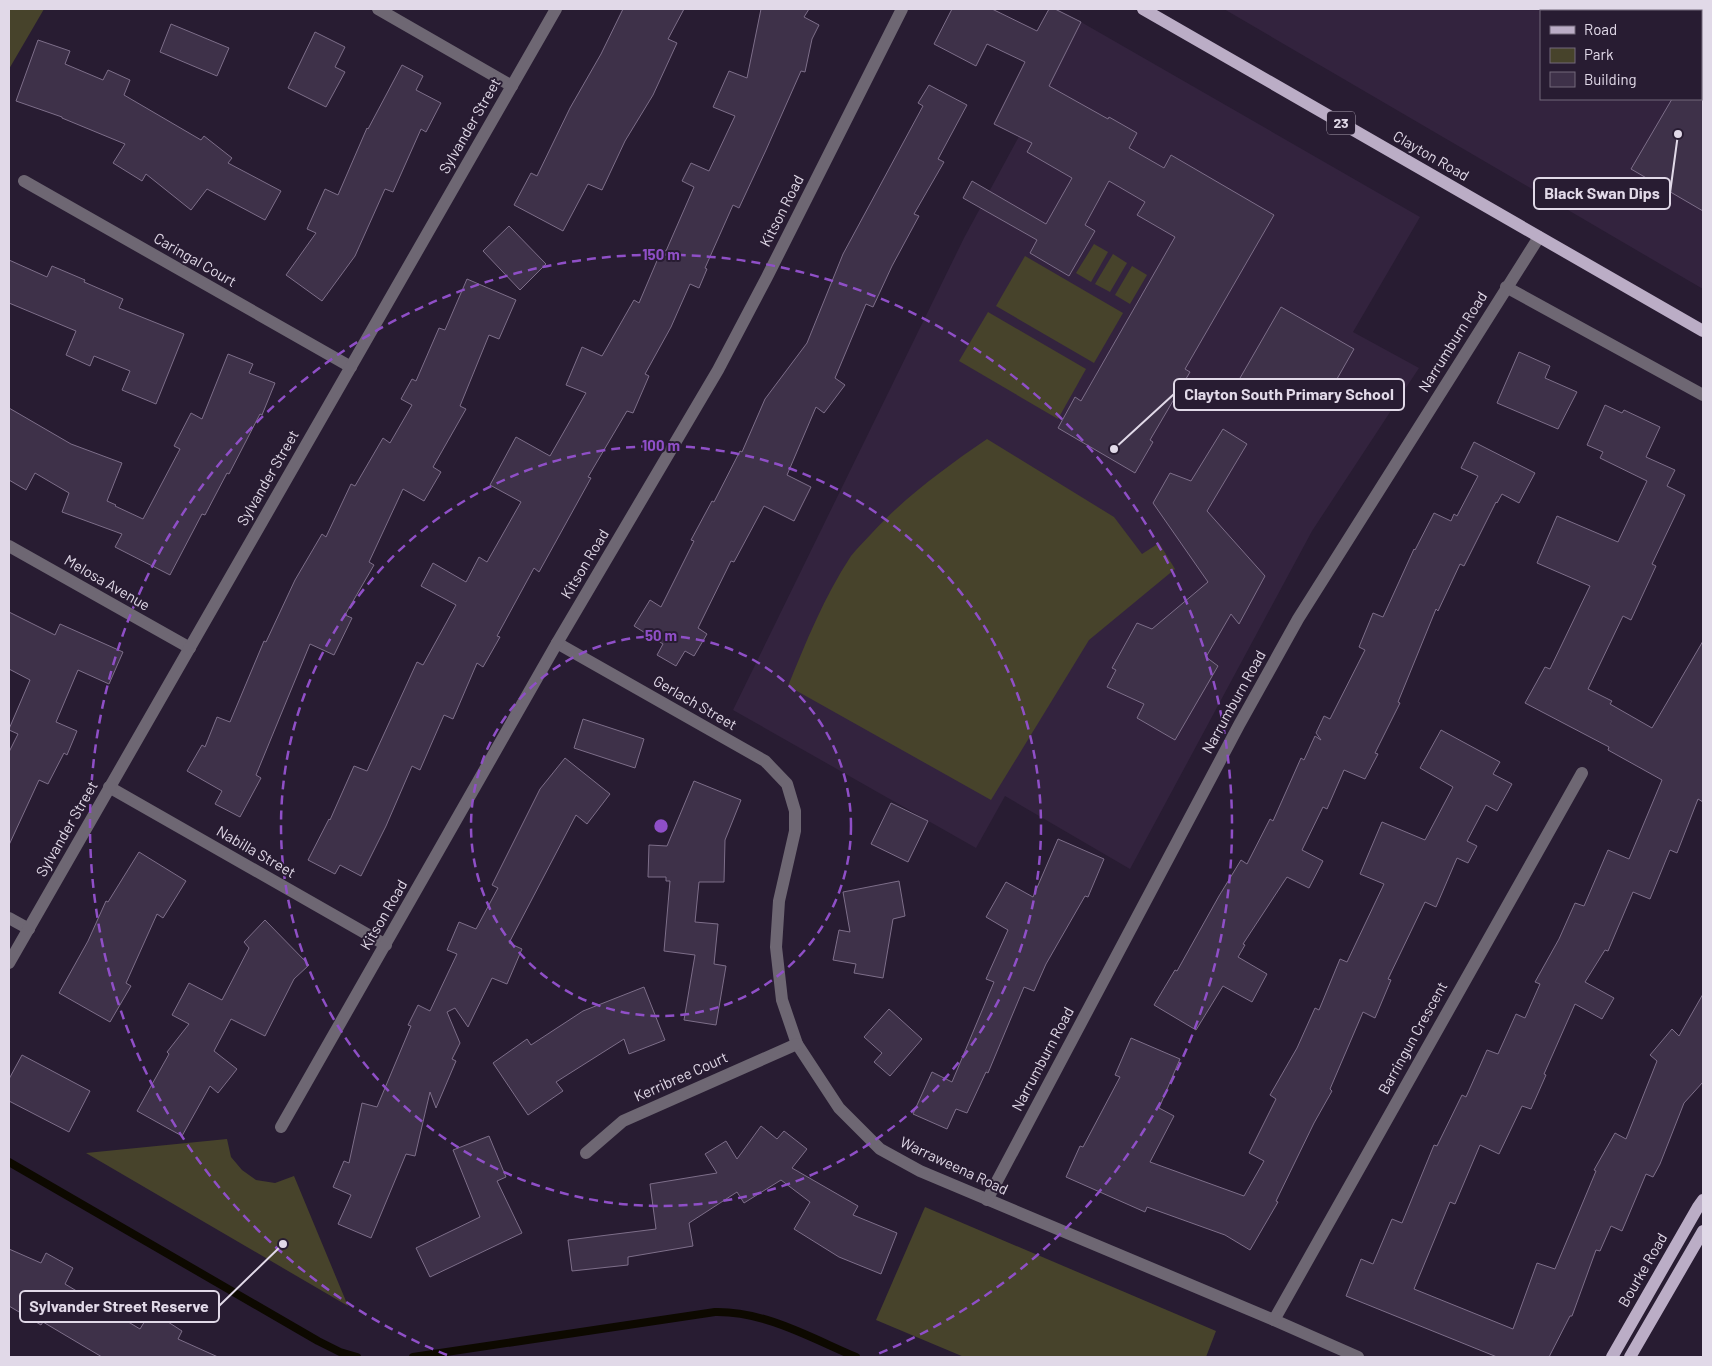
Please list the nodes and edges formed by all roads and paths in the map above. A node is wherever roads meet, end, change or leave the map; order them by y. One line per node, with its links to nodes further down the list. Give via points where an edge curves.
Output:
1 (378, 9): 5 (street)
2 (556, 9): 5 (street, Sylvander Street)
3 (902, 9): 13 (street, Kitson Road, via 718,370)
4 (1144, 9): 7 (main road, Clayton Road / 23)
5 (512, 86): 10 (street, Sylvander Street)
6 (24, 181): 10 (street, Caringal Court)
7 (1539, 237): 8 (street, Narrumburn Road); 9 (main road, Clayton Road / 23)
8 (1506, 288): 11 (street); 25 (street, Narrumburn Road, via 1298,619)
9 (1703, 331)
10 (351, 367): 14 (street, Sylvander Street)
11 (1703, 394)
12 (9, 546): 14 (street, Melosa Avenue)
13 (557, 643): 17 (street, Gerlach Street, via 765,761 787,784); 20 (street, Kitson Road)
14 (190, 648): 16 (street, Sylvander Street)
15 (1582, 773): 28 (street, Barringun Crescent)
16 (109, 787): 19 (street, Sylvander Street); 20 (street, Nabilla Street)
17 (795, 811): 22 (street, Warraweena Road, via 795,831 779,901 776,947 782,1000)
18 (9, 918): 19 (street)
19 (29, 929): 21 (street, Sylvander Street)
20 (386, 945): 23 (street, Kitson Road)
21 (9, 963)
22 (797, 1044): 24 (street, Kerribree Court, via 624,1121); 25 (street, Warraweena Road, via 839,1108 880,1149 920,1171)
23 (281, 1127)
24 (586, 1153)
25 (987, 1200): 28 (street, Warraweena Road)
26 (1703, 1200): 30 (main road, Bourke Road)
27 (1703, 1231): 31 (main road)
28 (1274, 1320): 29 (street, Warraweena Road)
29 (1358, 1357)
30 (1612, 1357)
31 (1630, 1357)

